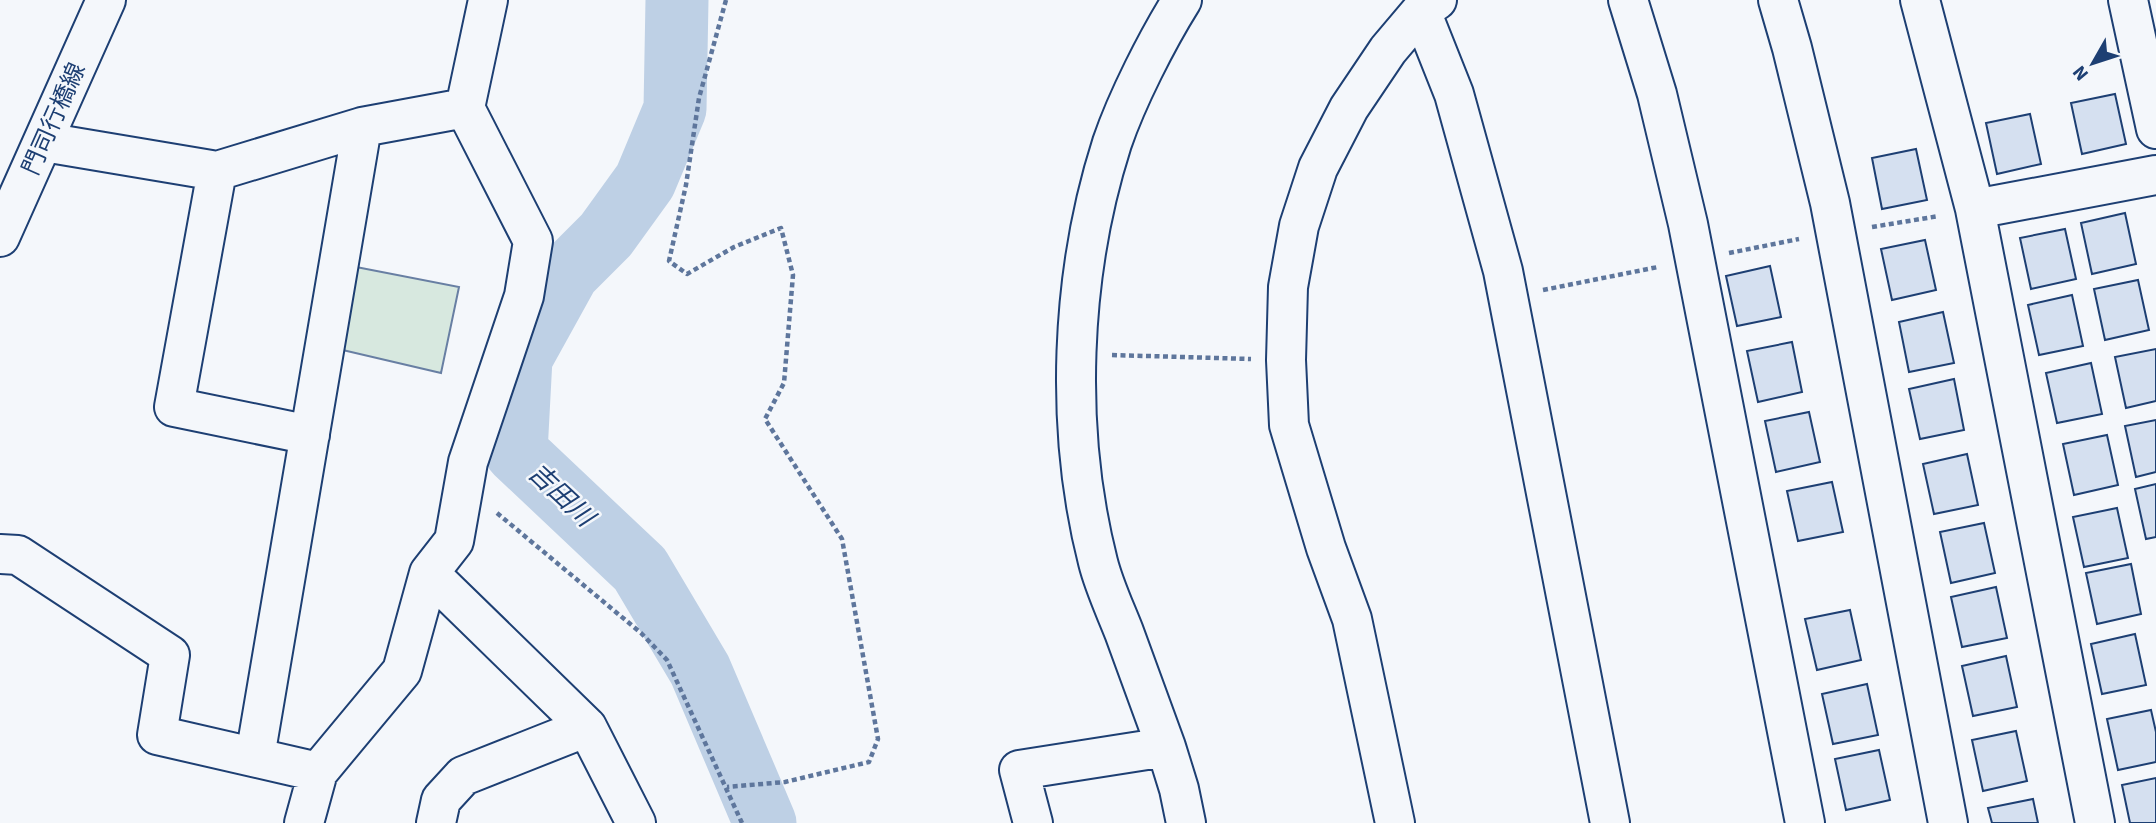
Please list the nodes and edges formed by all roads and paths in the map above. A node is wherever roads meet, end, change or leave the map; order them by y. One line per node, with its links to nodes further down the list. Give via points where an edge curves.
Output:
1 (106, 0): 13 (street, 門司行橋線)
2 (488, 0): 10 (street)
3 (726, 0): 29 (path, via 699,97 686,185 668,261 687,274 734,247 781,228 793,275 784,383 765,419 842,539 878,739 869,762 785,782)
4 (1182, 0): 26 (street, via 1113,142 1093,220 1077,360 1076,436 1098,564)
5 (1628, 0): 38 (street, via 1657,94 1688,224)
6 (1778, 0): 39 (street, via 1830,203)
7 (1920, 0): 16 (street)
8 (2128, 0): 12 (street)
9 (1429, 5): 20 (street, via 1388,50 1349,108 1318,168 1299,226 1288,287); 37 (street, via 1503,271)
10 (465, 108): 11 (street); 22 (street, via 533,242 524,296)
11 (362, 127): 14 (street); 21 (street)
12 (2156, 129)
13 (44, 142): 14 (street); 18 (street, 門司行橋線)
14 (217, 171): 21 (street, via 174,407)
15 (2156, 176): 16 (street)
16 (1975, 209): 17 (path); 40 (street)
17 (1861, 229)
18 (0, 237)
19 (1108, 355): 20 (path)
20 (1286, 360): 36 (street, via 1289,425 1352,619)
21 (310, 435): 27 (street)
22 (464, 485): 24 (street, via 454,541); 29 (path, via 667,660)
23 (0, 554): 27 (street, via 18,555 170,655 157,735)
24 (429, 573): 25 (street); 28 (street, via 402,671)
25 (587, 727): 31 (street, via 463,776 441,800); 32 (street)
26 (1166, 747): 34 (street, via 1020,769); 35 (street)
27 (255, 757): 28 (street)
28 (318, 772): 30 (street)
29 (727, 787): 33 (path)
30 (304, 823)
31 (436, 823)
32 (636, 823)
33 (742, 823)
34 (1032, 823)
35 (1186, 823)
36 (1395, 823)
37 (1610, 823)
38 (1805, 823)
39 (1948, 823)
40 (2095, 823)

